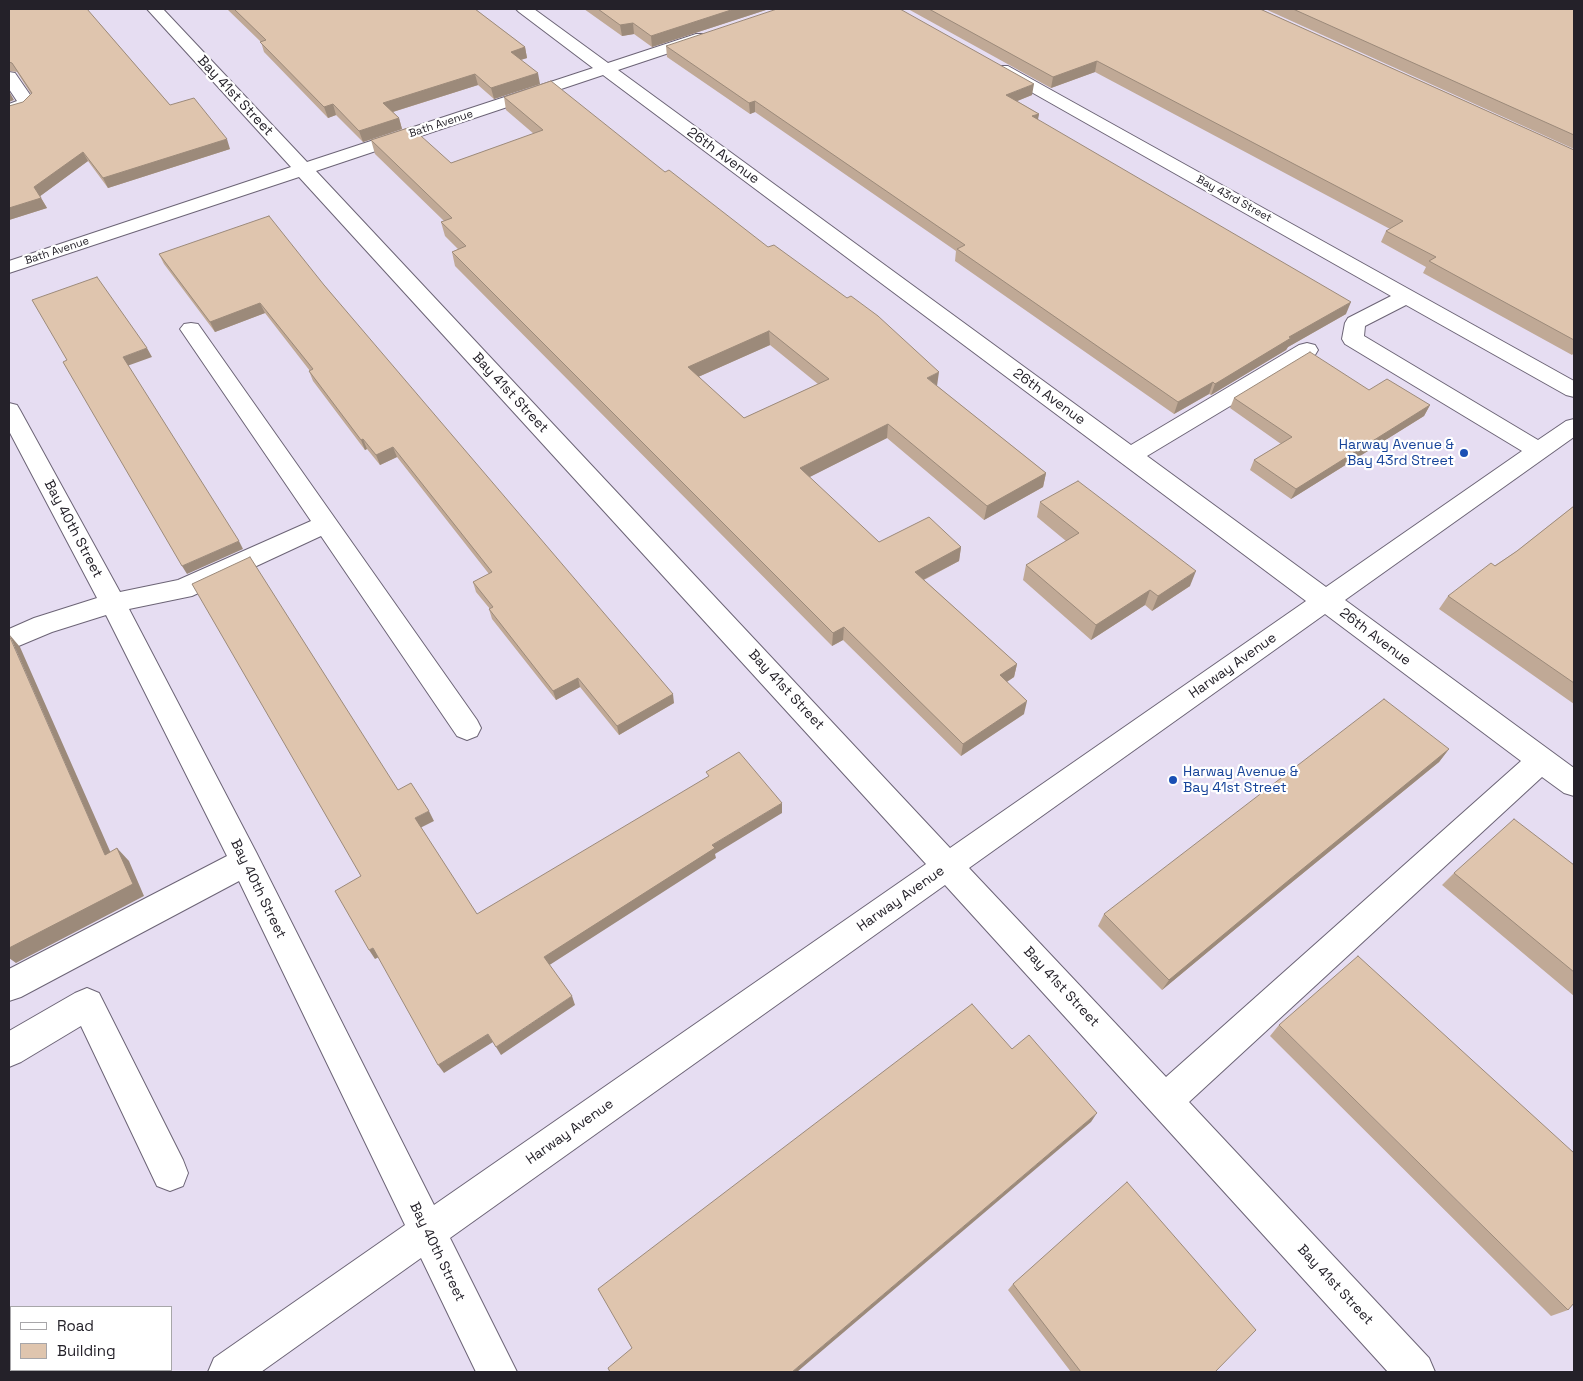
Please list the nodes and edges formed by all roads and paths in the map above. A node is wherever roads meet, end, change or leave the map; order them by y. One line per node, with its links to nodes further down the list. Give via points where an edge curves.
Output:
1 (155, 9): 8 (street, Bay 41st Street)
2 (524, 9): 5 (street, 26th Avenue)
3 (722, 31): 5 (street, Bath Avenue)
4 (990, 62): 10 (street, Bay 43rd Street)
5 (606, 69): 8 (street, Bath Avenue); 17 (street, 26th Avenue)
6 (9, 77): 7 (street, via 26,102)
7 (9, 110)
8 (303, 169): 9 (street, Bath Avenue); 26 (street, Bay 41st Street)
9 (9, 267)
10 (1406, 296): 13 (street, Bay 43rd Street); 16 (street, via 1356,323 1353,339)
11 (191, 329): 18 (street)
12 (1307, 350): 17 (street)
13 (1574, 390)
14 (9, 410): 20 (street, Bay 40th Street)
15 (1574, 426): 16 (street, Harway Avenue)
16 (1539, 451): 19 (street, Harway Avenue)
17 (1130, 456): 19 (street, 26th Avenue)
18 (326, 524): 20 (street, via 183,589); 22 (street)
19 (1326, 600): 23 (street, 26th Avenue); 26 (street, Harway Avenue)
20 (113, 603): 21 (street, via 43,625); 25 (street, Bay 40th Street)
21 (9, 640)
22 (467, 728)
23 (1541, 760): 24 (street, 26th Avenue); 29 (street)
24 (1574, 784)
25 (245, 862): 27 (street); 31 (street, Bay 40th Street)
26 (949, 866): 29 (street, Bay 41st Street); 31 (street, Harway Avenue)
27 (9, 986)
28 (9, 1050): 30 (street, via 87,1004)
29 (1165, 1101): 34 (street, Bay 41st Street)
30 (170, 1173)
31 (427, 1232): 32 (street, Harway Avenue); 33 (street, Bay 40th Street)
32 (228, 1372)
33 (497, 1372)
34 (1416, 1372)

